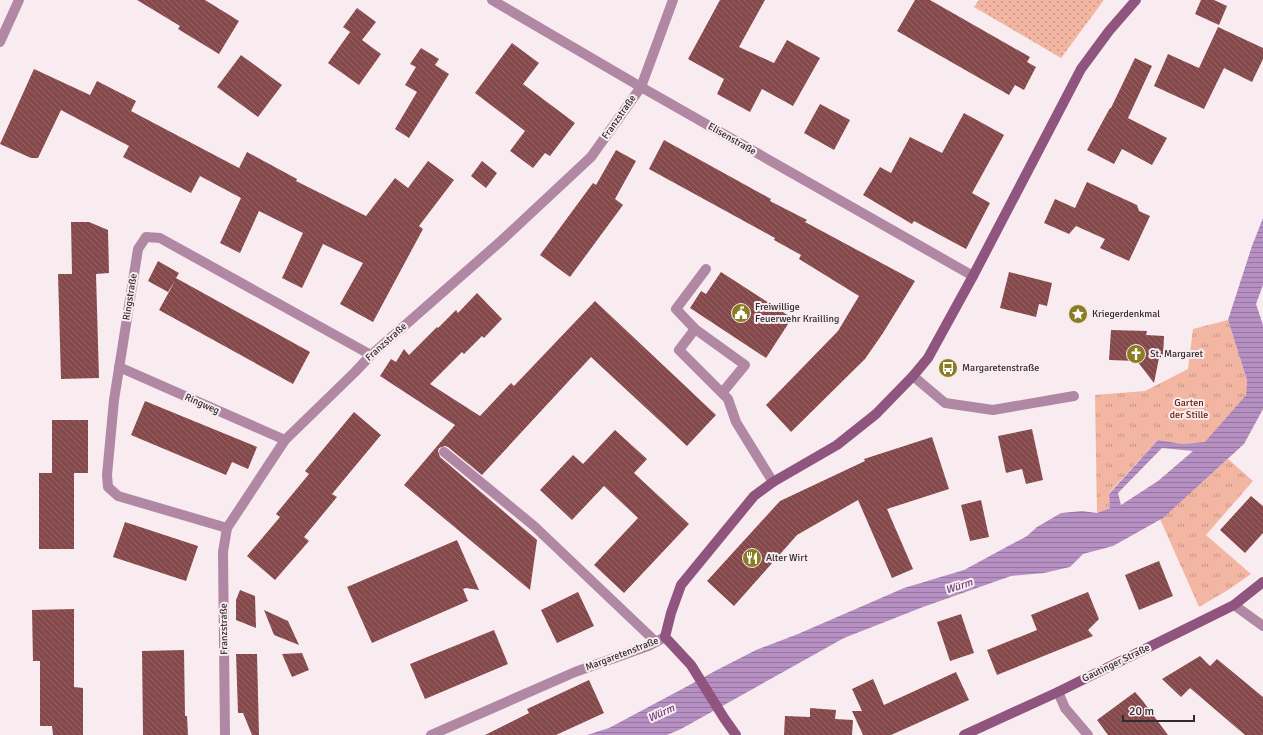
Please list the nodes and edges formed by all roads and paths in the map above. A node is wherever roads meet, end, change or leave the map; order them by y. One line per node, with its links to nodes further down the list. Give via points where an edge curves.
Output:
1 (19, 0): 5 (street)
2 (492, 0): 6 (street, Elisenstraße)
3 (673, 0): 6 (street, Franzstraße)
4 (1136, 0): 8 (street, Margaretenstraße, via 1081,68)
5 (0, 42)
6 (641, 87): 8 (street, Elisenstraße); 10 (street, Franzstraße, via 591,157)
7 (706, 269): 9 (street, via 676,309)
8 (973, 276): 12 (street, Margaretenstraße, via 937,344)
9 (695, 329): 13 (street, via 679,350); 13 (street, via 745,365)
10 (370, 355): 11 (street, Ringstraße, via 160,238 146,236 138,249); 15 (street, Franzstraße)
11 (119, 367): 15 (street, Ringweg); 18 (street, Ringstraße, via 107,475 108,487 118,496)
12 (913, 376): 14 (street, via 945,403 993,410); 17 (street, Margaretenstraße, via 876,414 837,444)
13 (722, 393): 17 (street, via 728,399 736,422)
14 (1074, 396)
15 (285, 440): 18 (street, Franzstraße)
16 (444, 452): 22 (street, via 534,526)
17 (773, 482): 22 (street, Margaretenstraße, via 754,496 681,585)
18 (227, 528): 24 (street, Franzstraße, via 223,552)
19 (1263, 582): 20 (street, Gautinger Straße)
20 (1234, 605): 21 (street); 23 (street, Gautinger Straße)
21 (1263, 626)
22 (661, 639): 25 (street, Margaretenstraße, via 576,672); 26 (street, via 691,665)
23 (1058, 692): 27 (street, Gautinger Straße); 28 (street, via 1065,708)
24 (225, 735)
25 (431, 735)
26 (736, 735)
27 (964, 735)
28 (1088, 735)

